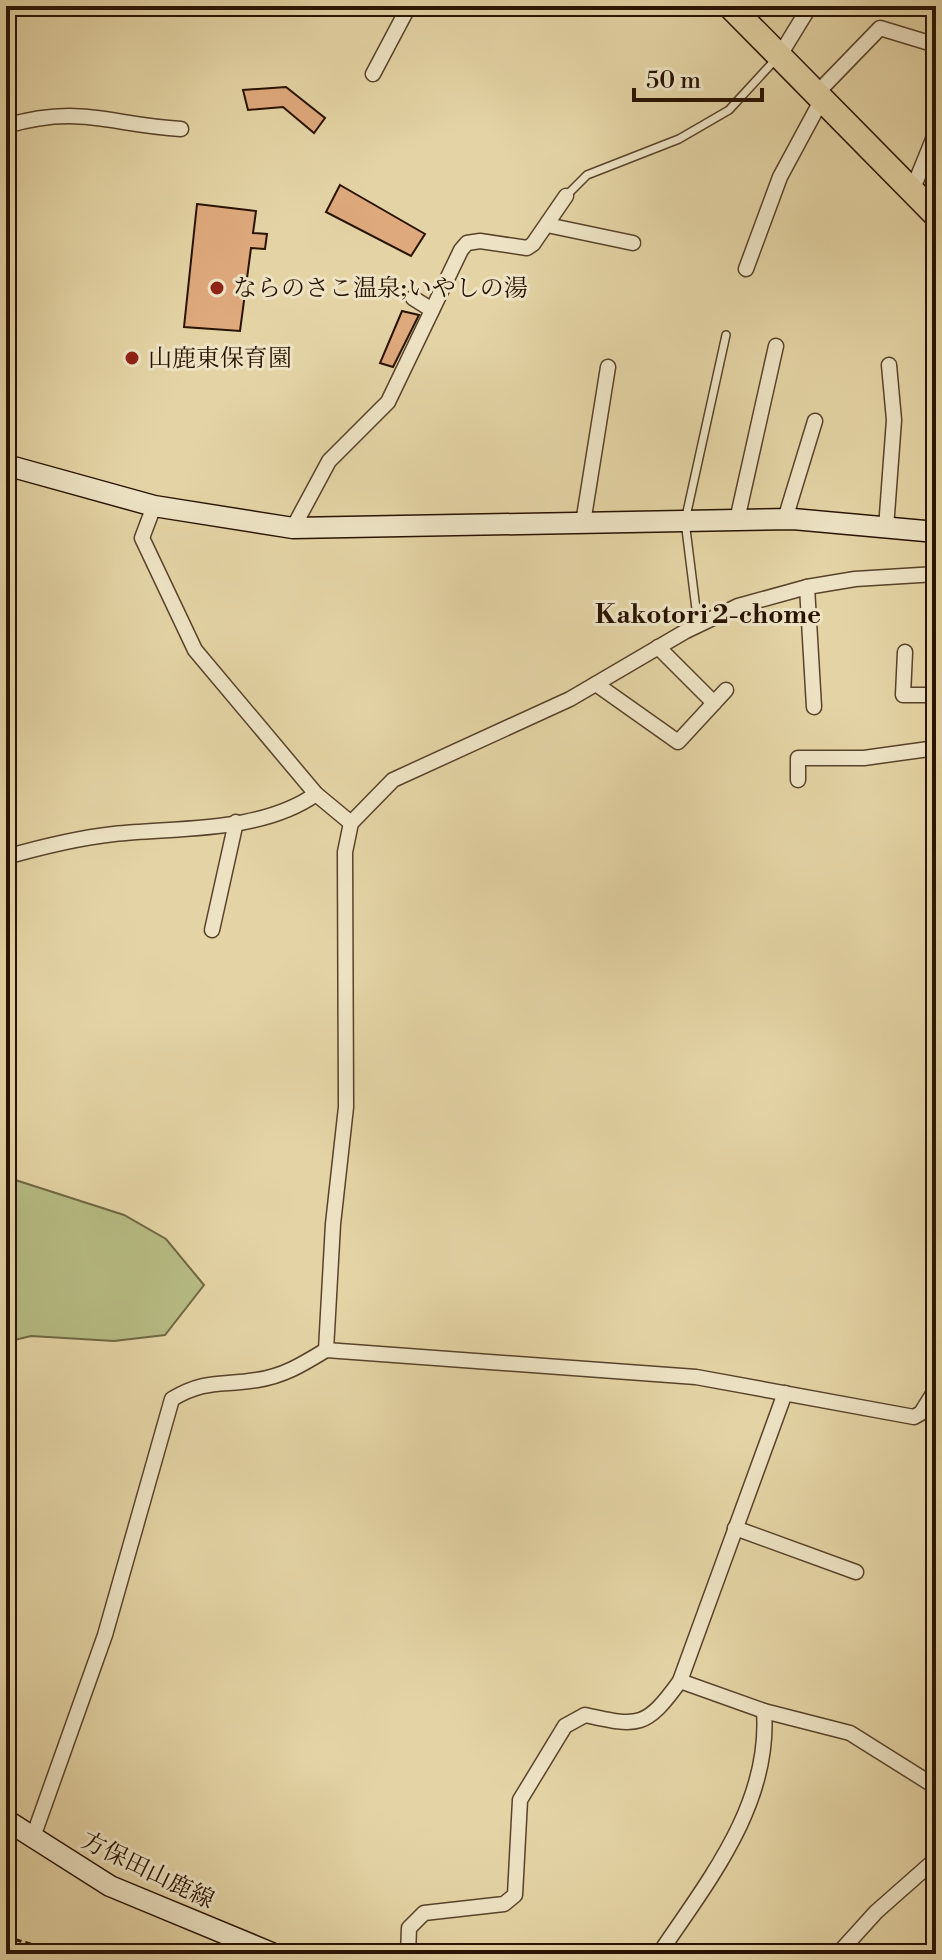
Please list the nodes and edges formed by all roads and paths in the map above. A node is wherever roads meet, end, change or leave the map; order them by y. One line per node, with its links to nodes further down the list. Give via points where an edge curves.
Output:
1 (409, 6): 6 (street)
2 (730, 6): 5 (highway)
3 (810, 6): 5 (street)
4 (936, 45): 7 (street, via 880,28)
5 (780, 55): 7 (highway); 12 (lane, via 729,110 679,139 587,175)
6 (373, 74)
7 (820, 96): 11 (highway); 16 (street, via 780,177)
8 (6, 126): 9 (street, via 40,116 80,114)
9 (181, 129)
10 (936, 132): 11 (street)
11 (912, 191): 13 (highway)
12 (566, 196): 14 (street)
13 (936, 215)
14 (547, 225): 15 (street); 18 (street, via 527,248 467,243)
15 (633, 243)
16 (746, 269)
17 (413, 298): 18 (street)
18 (432, 310): 30 (street, via 388,402 329,461)
19 (726, 335): 28 (lane)
20 (776, 346): 27 (street)
21 (889, 365): 31 (street, via 894,420)
22 (608, 367): 29 (street)
23 (815, 421): 26 (street)
24 (6, 465): 25 (street)
25 (154, 506): 30 (street); 45 (street, via 142,538 195,650)
26 (785, 519): 27 (street); 31 (street)
27 (737, 520): 28 (street)
28 (685, 521): 29 (street); 35 (lane)
29 (583, 523): 30 (street)
30 (293, 528)
31 (886, 528): 32 (street)
32 (936, 532)
33 (936, 574): 34 (street)
34 (807, 587): 35 (street, via 738,606); 42 (street)
35 (698, 625): 36 (street)
36 (658, 647): 38 (street); 41 (street)
37 (905, 652): 40 (street, via 903,695)
38 (596, 684): 41 (street, via 678,742); 47 (street, via 393,780)
39 (726, 690): 41 (street)
40 (936, 695)
41 (714, 703)
42 (814, 707)
43 (936, 748): 44 (street, via 864,758 798,758)
44 (798, 780)
45 (316, 794): 46 (street, via 298,807); 47 (street)
46 (236, 822): 48 (street, via 111,834); 49 (street)
47 (351, 823): 50 (street, via 345,852 346,1107)
48 (6, 857)
49 (212, 930)
50 (326, 1350): 52 (street, via 696,1377); 59 (street, via 292,1372 196,1385 172,1399 105,1635)
51 (936, 1389): 52 (street, via 914,1417)
52 (785, 1393): 53 (street)
53 (735, 1528): 54 (street); 55 (street)
54 (856, 1572)
55 (680, 1681): 56 (street); 64 (street, via 641,1722 585,1715 565,1726 520,1800 515,1895 504,1904 424,1913 409,1928)
56 (764, 1711): 57 (street, via 850,1733); 65 (street, via 766,1739 744,1817 721,1862)
57 (936, 1787)
58 (6, 1820): 59 (street, 方保田山鹿線)
59 (32, 1840): 62 (street, 方保田山鹿線, via 110,1886)
60 (936, 1859): 66 (street)
61 (6, 1937): 63 (path)
62 (266, 1953)
63 (66, 1954)
64 (408, 1954)
65 (659, 1954)
66 (838, 1954)

